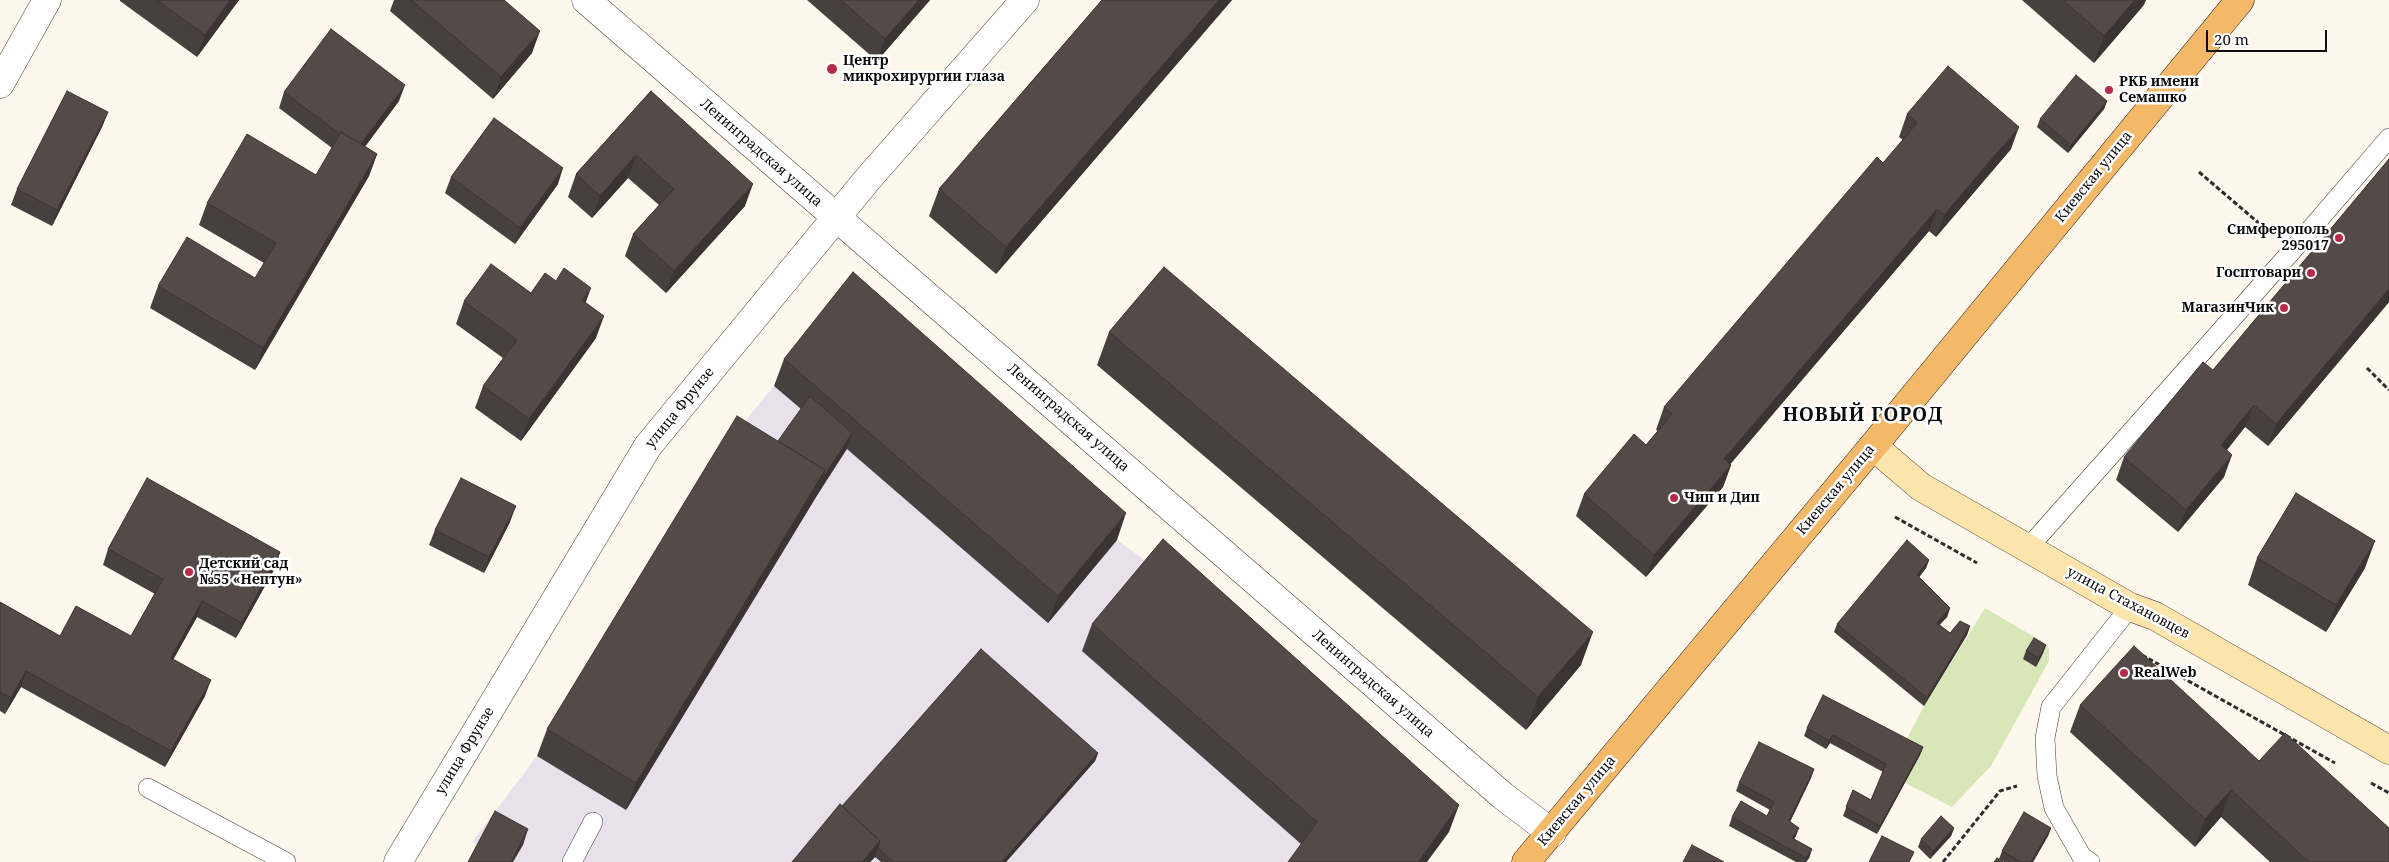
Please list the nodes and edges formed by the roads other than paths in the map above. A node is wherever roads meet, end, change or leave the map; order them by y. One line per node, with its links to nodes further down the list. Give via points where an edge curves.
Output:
1 (47, 0): 5 (street)
2 (586, 0): 7 (street, Ленинградская улица)
3 (1025, 0): 7 (street, улица Фрунзе)
4 (2239, 0): 8 (main road, Киевская улица)
5 (0, 84)
6 (2389, 138): 9 (lane)
7 (836, 219): 14 (street, Ленинградская улица, via 1503,796); 17 (street, улица Фрунзе, via 648,446)
8 (1872, 446): 9 (street, улица Стахановцев, via 1921,487); 14 (main road, Киевская улица)
9 (2028, 548): 10 (street, улица Стахановцев)
10 (2130, 606): 11 (street, улица Стахановцев, via 2155,616); 15 (lane, via 2051,707 2045,738 2047,776 2054,808)
11 (2389, 750)
12 (148, 788): 16 (lane)
13 (593, 822): 18 (lane)
14 (1552, 833): 19 (main road, Киевская улица)
15 (2084, 860)
16 (286, 862)
17 (398, 862)
18 (572, 862)
19 (1526, 862)

